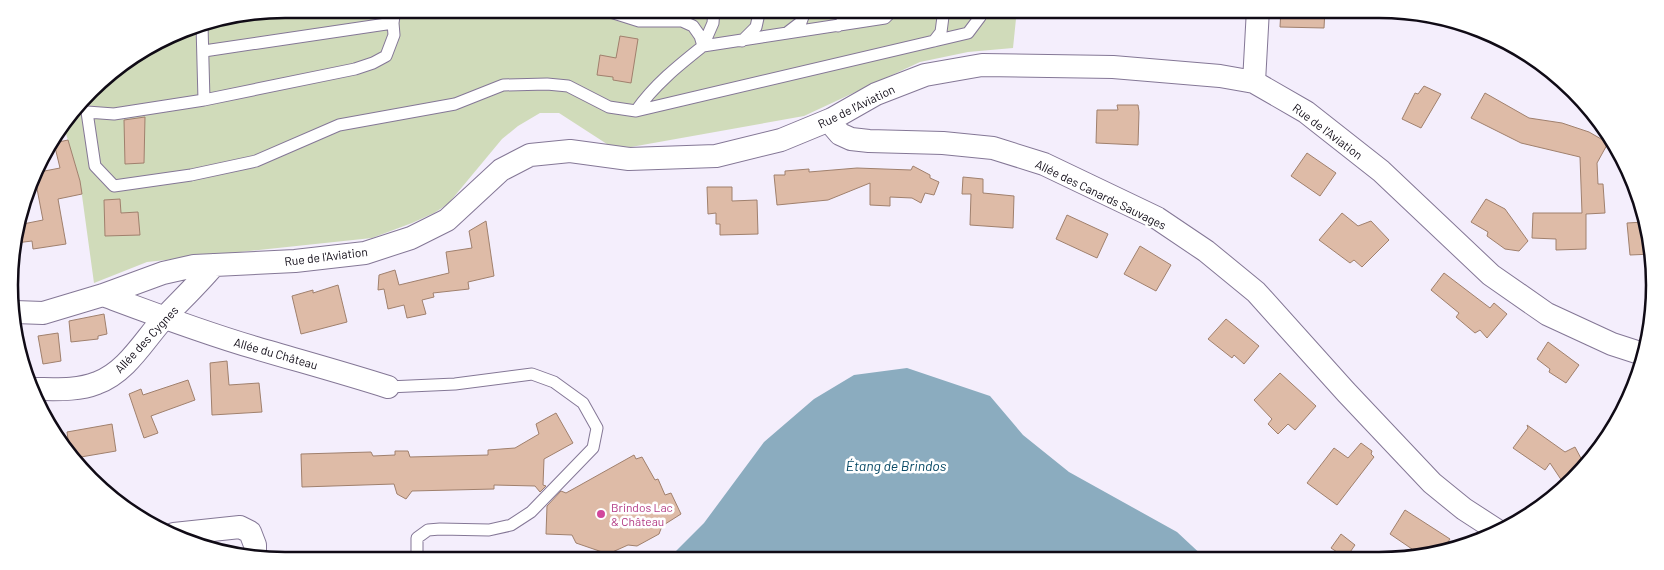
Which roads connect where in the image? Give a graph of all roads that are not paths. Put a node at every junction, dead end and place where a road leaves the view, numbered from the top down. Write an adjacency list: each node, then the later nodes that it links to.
1 (394, 18): 15 (lane)
2 (630, 18): 13 (lane)
3 (636, 18): 13 (lane)
4 (679, 18): 14 (lane)
5 (713, 18): 21 (lane)
6 (758, 18): 19 (lane)
7 (803, 18): 18 (lane)
8 (846, 18): 16 (lane)
9 (885, 18): 16 (lane)
10 (943, 18): 20 (lane)
11 (979, 18): 20 (lane)
12 (1258, 18): 23 (street)
13 (639, 21): 14 (lane)
14 (682, 21): 21 (lane)
15 (393, 23): 22 (lane); 24 (lane)
16 (838, 26): 18 (lane)
17 (202, 31): 22 (lane)
18 (785, 34): 19 (lane)
19 (742, 40): 21 (lane)
20 (934, 40): 26 (lane)
21 (703, 46): 26 (lane)
22 (204, 50): 24 (lane)
23 (1254, 82): 27 (street, Rue de l'Aviation); 32 (street, Rue de l'Aviation)
24 (204, 100): 25 (lane)
25 (84, 108): 26 (lane)
26 (636, 111)
27 (832, 119): 28 (street, Rue de l'Aviation); 35 (street, Allée des Canards Sauvages)
28 (214, 264): 29 (street, Rue de l'Aviation); 31 (street, Allée des Cygnes)
29 (103, 296): 30 (street, Rue de l'Aviation); 31 (street, Allée du Château)
30 (19, 312)
31 (164, 318): 33 (street, Allée du Château); 34 (street, Allée des Cygnes)
32 (1637, 352)
33 (388, 387): 38 (lane)
34 (39, 389)
35 (1493, 527)
36 (185, 533): 37 (street)
37 (255, 551)
38 (417, 552)

